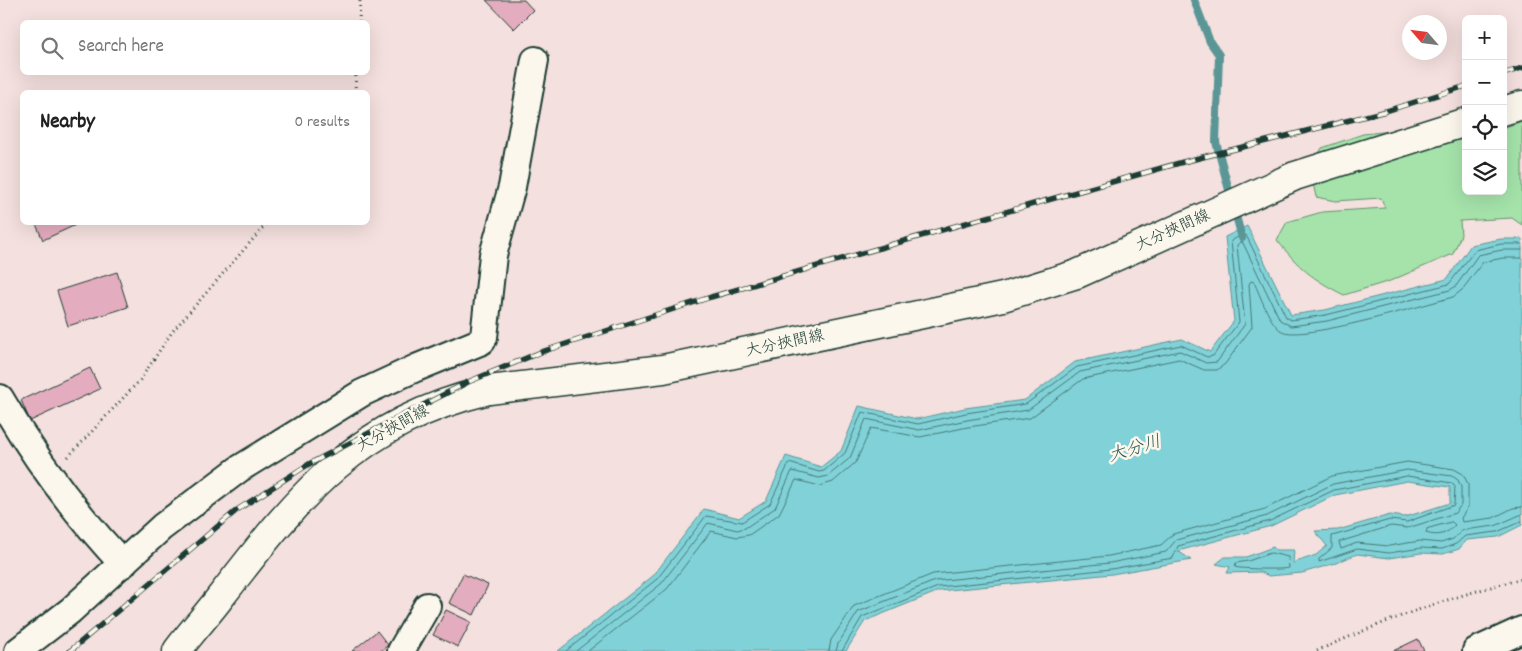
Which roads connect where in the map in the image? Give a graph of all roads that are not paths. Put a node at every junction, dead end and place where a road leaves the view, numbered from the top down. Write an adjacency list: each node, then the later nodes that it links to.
1 (535, 60): 6 (street)
2 (1522, 105): 3 (main road)
3 (1507, 110)
4 (1462, 123): 11 (main road, 大分挾間線)
5 (0, 398): 6 (street)
6 (123, 564): 10 (street)
7 (427, 606): 12 (street)
8 (1522, 630): 9 (street)
9 (1487, 649)
10 (18, 651)
11 (177, 651)
12 (401, 651)

